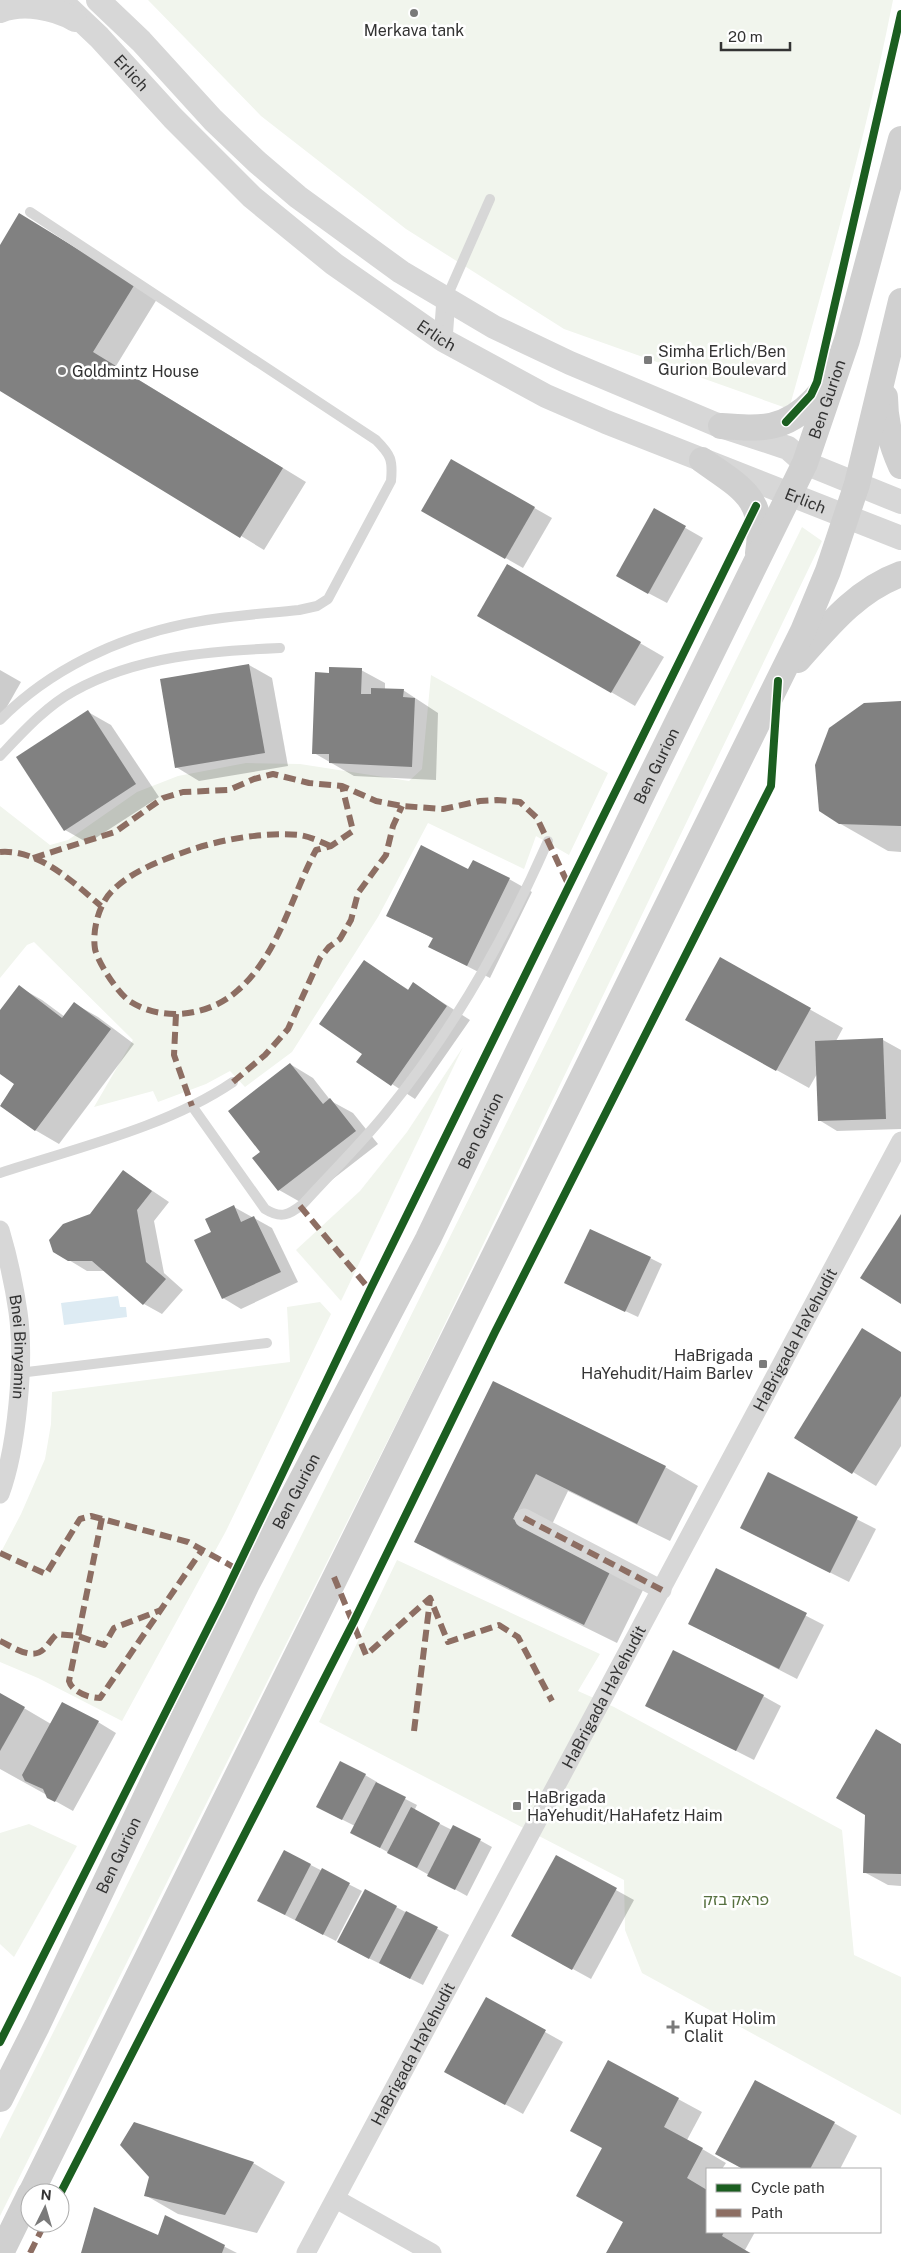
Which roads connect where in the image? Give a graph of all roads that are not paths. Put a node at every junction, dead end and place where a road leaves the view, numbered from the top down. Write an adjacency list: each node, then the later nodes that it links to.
1 (60, 0): 5 (street, Erlich)
2 (98, 0): 3 (street, Erlich)
3 (112, 9): 9 (street, Erlich)
4 (0, 11): 5 (street)
5 (94, 32): 11 (street, Erlich)
6 (901, 139): 12 (main road, Ben Gurion)
7 (490, 198): 9 (lane)
8 (30, 212): 27 (lane)
9 (446, 299): 11 (street); 14 (street, Erlich)
10 (901, 301): 13 (main road)
11 (443, 340): 15 (street, Erlich)
12 (839, 364): 14 (main road); 16 (main road, Ben Gurion)
13 (885, 369): 17 (main road); 18 (main road)
14 (721, 426): 16 (street, Erlich)
15 (702, 460): 19 (street, Erlich); 23 (main road)
16 (805, 463): 18 (street, Erlich); 19 (main road, Ben Gurion)
17 (901, 466)
18 (857, 484): 20 (street, Erlich); 21 (main road)
19 (790, 494): 21 (street, Erlich); 23 (main road, Ben Gurion)
20 (901, 502)
21 (847, 518): 22 (street, Erlich); 26 (main road)
22 (901, 538)
23 (755, 566): 40 (main road, Ben Gurion)
24 (901, 574): 26 (main road)
25 (280, 648): 28 (lane)
26 (778, 681): 41 (main road)
27 (0, 720)
28 (0, 756)
29 (548, 841): 31 (lane)
30 (233, 1082): 31 (lane)
31 (192, 1106): 33 (lane)
32 (901, 1141): 39 (street, HaBrigada HaYehudit)
33 (0, 1173)
34 (0, 1230): 36 (street, Bnei Binyamin)
35 (267, 1343): 36 (lane)
36 (19, 1373): 37 (street, Bnei Binyamin)
37 (0, 1494)
38 (524, 1518): 39 (street)
39 (662, 1590): 42 (street, HaBrigada HaYehudit)
40 (0, 2099)
41 (35, 2183)
42 (336, 2199): 45 (street, HaBrigada HaYehudit); 46 (street)
43 (20, 2214): 44 (main road)
44 (1, 2253)
45 (306, 2253)
46 (432, 2253)

